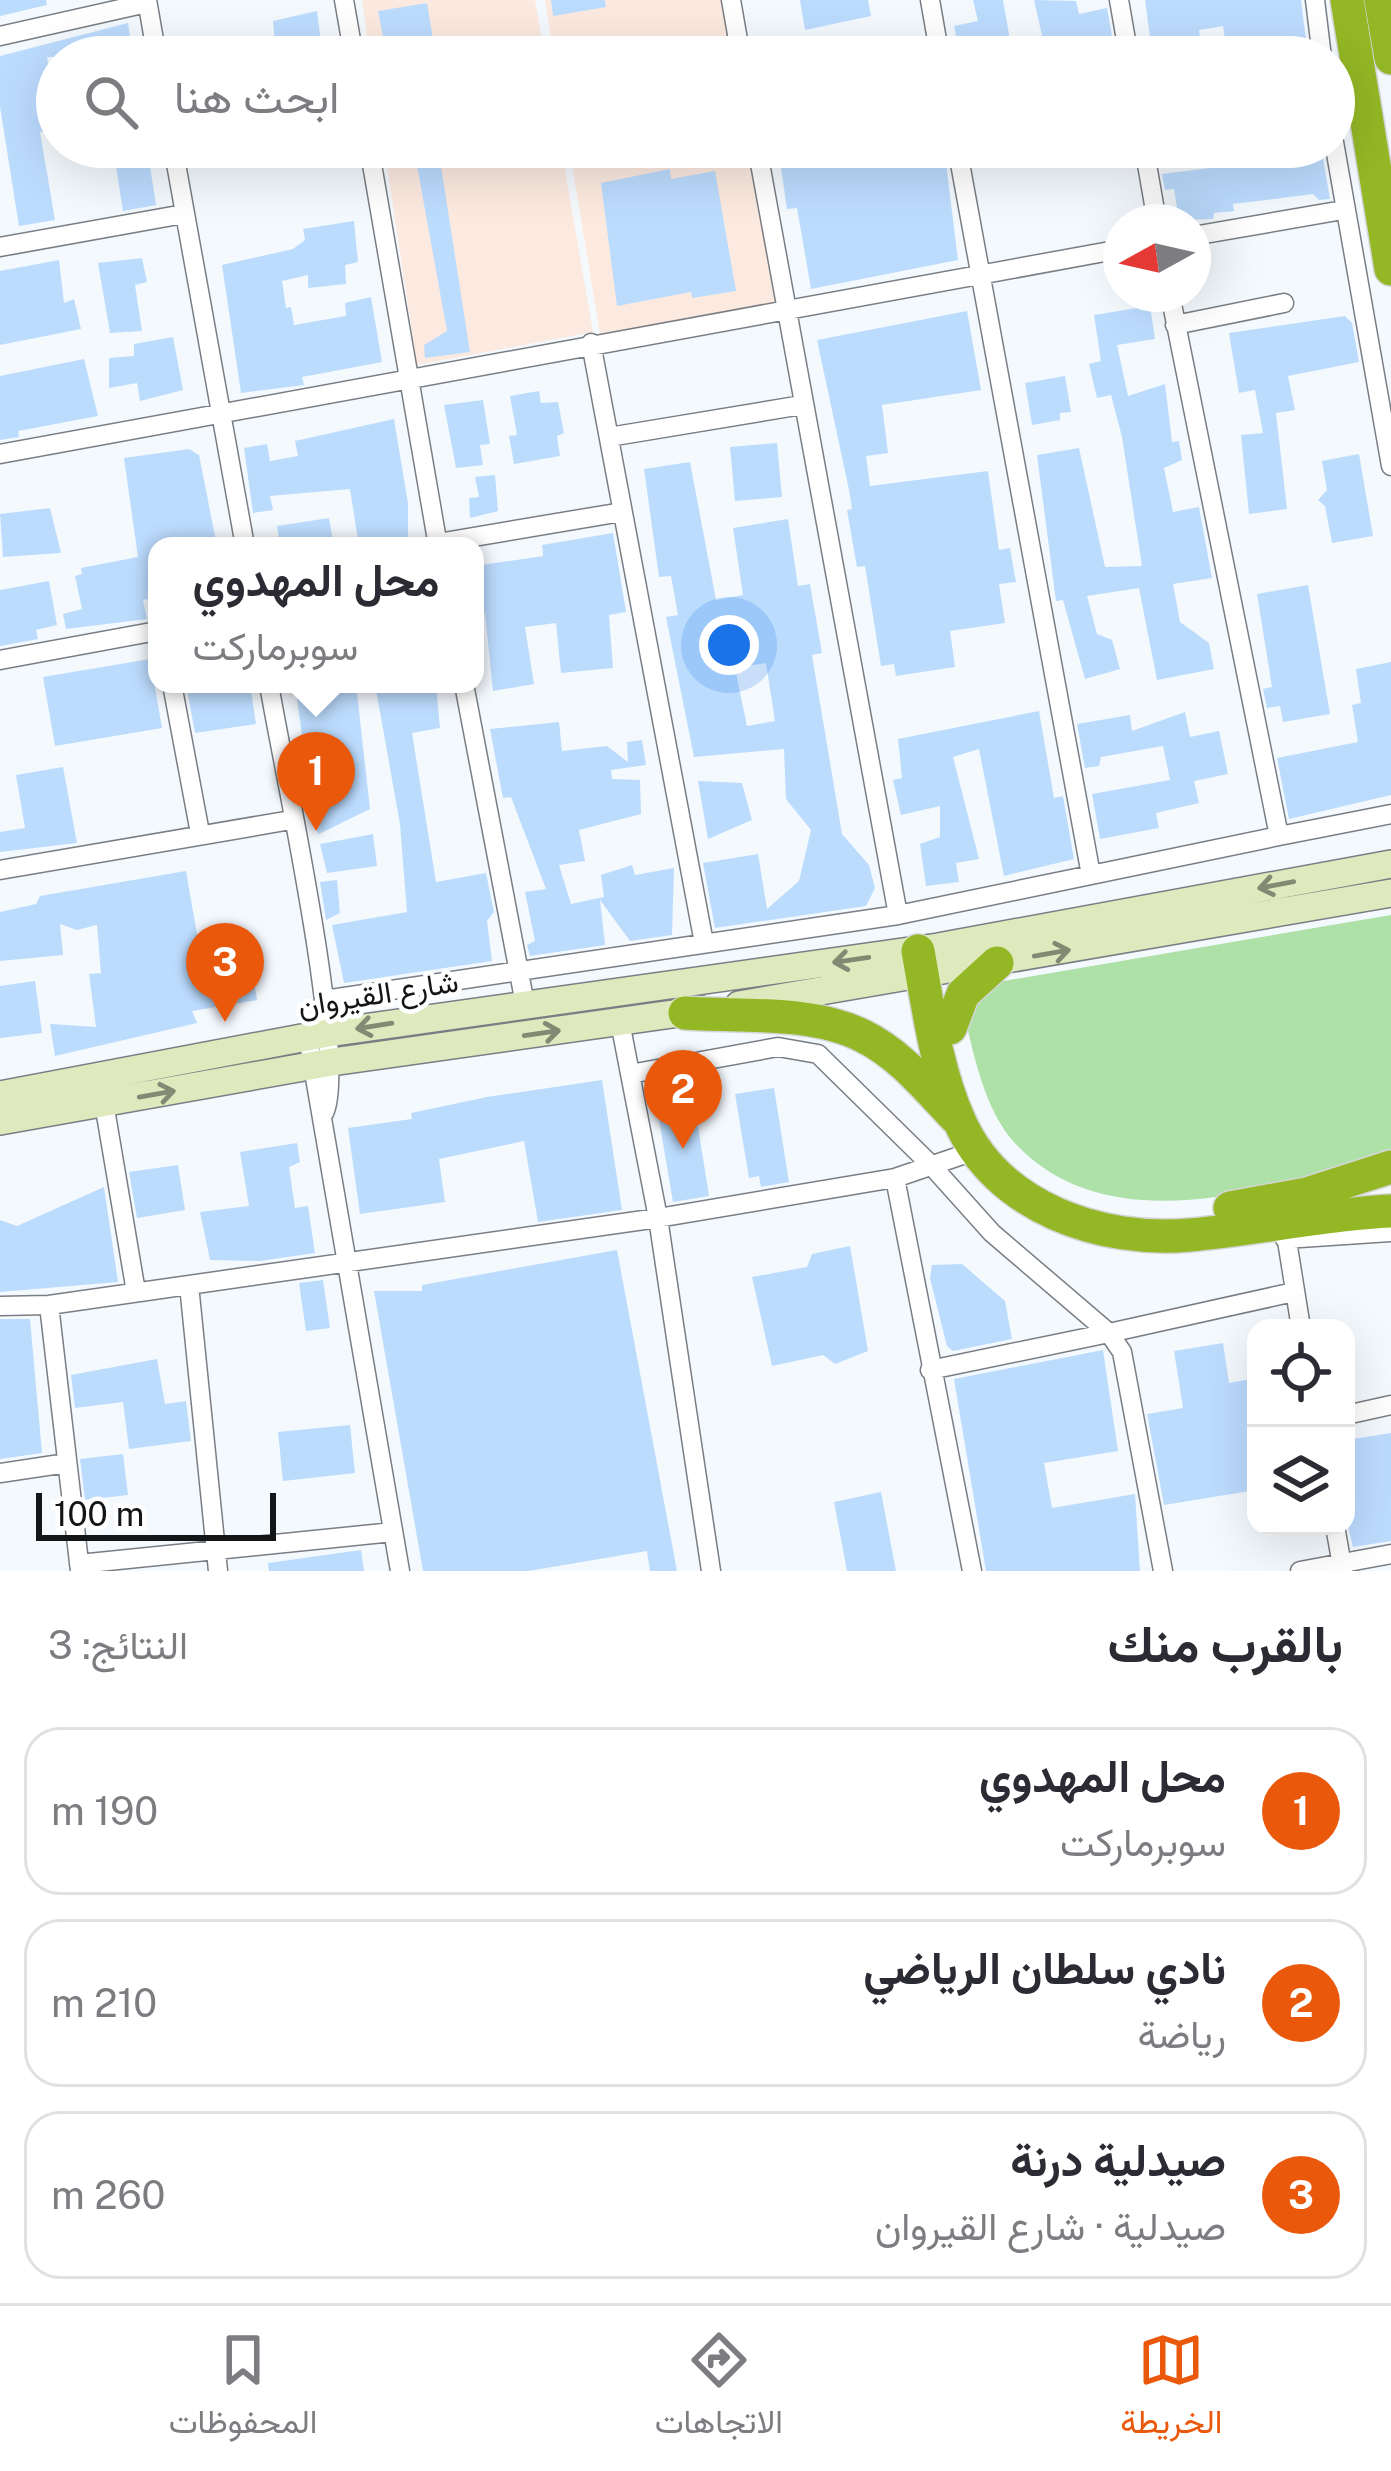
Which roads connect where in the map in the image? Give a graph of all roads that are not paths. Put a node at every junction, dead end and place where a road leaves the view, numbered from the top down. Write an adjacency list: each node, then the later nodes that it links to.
1 (344, 0): 11 (street)
2 (731, 0): 12 (street)
3 (930, 0): 13 (street)
4 (1119, 0): 14 (street)
5 (1315, 0): 15 (street)
6 (1348, 0): 16 (highway)
7 (1382, 0): 18 (highway)
8 (147, 2): 9 (street); 10 (street)
9 (0, 36)
10 (153, 36)
11 (350, 36)
12 (737, 36)
13 (936, 36)
14 (1125, 36)
15 (1319, 36)
16 (1354, 36)
17 (1355, 44): 31 (highway)
18 (1391, 58)
19 (176, 168): 27 (street)
20 (373, 168): 38 (street)
21 (761, 168): 34 (street)
22 (961, 168): 32 (street)
23 (1148, 168): 25 (street)
24 (1337, 168): 26 (street)
25 (1154, 204)
26 (1343, 210): 28 (street); 43 (street)
27 (184, 214): 29 (street); 40 (street)
28 (1211, 233)
29 (1, 240)
30 (1103, 252): 32 (street)
31 (1391, 268)
32 (980, 272): 34 (street); 59 (street)
33 (1284, 303): 36 (street)
34 (785, 309): 37 (street); 39 (street)
35 (1173, 312): 36 (street)
36 (1175, 326): 56 (street)
37 (592, 343): 38 (street); 41 (street)
38 (409, 379): 40 (street); 46 (street)
39 (802, 405): 41 (street); 62 (street)
40 (221, 413): 42 (street); 45 (street)
41 (609, 437): 44 (street)
42 (0, 454)
43 (1391, 466)
44 (622, 512): 47 (street); 64 (street)
45 (243, 537)
46 (437, 537)
47 (478, 537)
48 (148, 633): 49 (street)
49 (0, 660)
50 (174, 693): 55 (street)
51 (270, 693): 54 (street)
52 (466, 693): 67 (street)
53 (1391, 814): 56 (street)
54 (291, 820): 55 (street); 69 (street)
55 (200, 833): 58 (street)
56 (1279, 836): 59 (street)
57 (1391, 864): 63 (main road, one-way to 63)
58 (0, 870)
59 (1091, 875): 60 (street)
60 (1028, 888): 62 (street); 63 (street)
61 (1391, 892): 66 (main road, one-way to 61)
62 (898, 915): 64 (street)
63 (1038, 929): 65 (main road)
64 (704, 943): 67 (street)
65 (930, 962): 66 (main road); 68 (main road); 72 (highway); 78 (highway)
66 (997, 963): 72 (highway)
67 (519, 974): 69 (street); 70 (street)
68 (691, 997): 70 (main road, شارع القيروان); 71 (main road); 78 (highway)
69 (325, 1000): 73 (street)
70 (525, 1004): 73 (main road, شارع القيروان, one-way to 73)
71 (620, 1022): 73 (main road, one-way to 71); 74 (street)
72 (950, 1028): 80 (highway)
73 (320, 1049): 75 (main road, شارع القيروان); 76 (main road, one-way to 73); 86 (street)
74 (630, 1074): 79 (street); 83 (street)
75 (0, 1095)
76 (104, 1103): 77 (main road); 88 (street)
77 (0, 1121)
78 (968, 1135): 79 (street); 84 (highway)
79 (932, 1165): 81 (street); 93 (street)
80 (1391, 1167)
81 (895, 1178): 83 (street); 94 (street)
82 (1391, 1210): 84 (highway)
83 (658, 1217): 86 (street); 107 (street)
84 (1284, 1231): 85 (street); 89 (street)
85 (1391, 1232)
86 (347, 1261): 87 (street); 99 (street)
87 (189, 1285): 88 (street); 101 (street)
88 (136, 1292): 90 (street)
89 (1294, 1292): 92 (street); 93 (street)
90 (49, 1305): 91 (street); 97 (street)
91 (0, 1306)
92 (1299, 1319)
93 (1109, 1333): 94 (street); 109 (street)
94 (931, 1370): 108 (street)
95 (1391, 1405): 96 (street)
96 (1355, 1413)
97 (68, 1463): 98 (street); 104 (street)
98 (0, 1473)
99 (393, 1532): 101 (street); 106 (street)
100 (1338, 1535): 103 (street)
101 (216, 1549): 104 (street); 105 (street)
102 (1391, 1554): 103 (street)
103 (1343, 1567): 110 (street)
104 (80, 1568)
105 (218, 1571)
106 (400, 1571)
107 (711, 1571)
108 (972, 1571)
109 (1162, 1571)
110 (1300, 1571)

